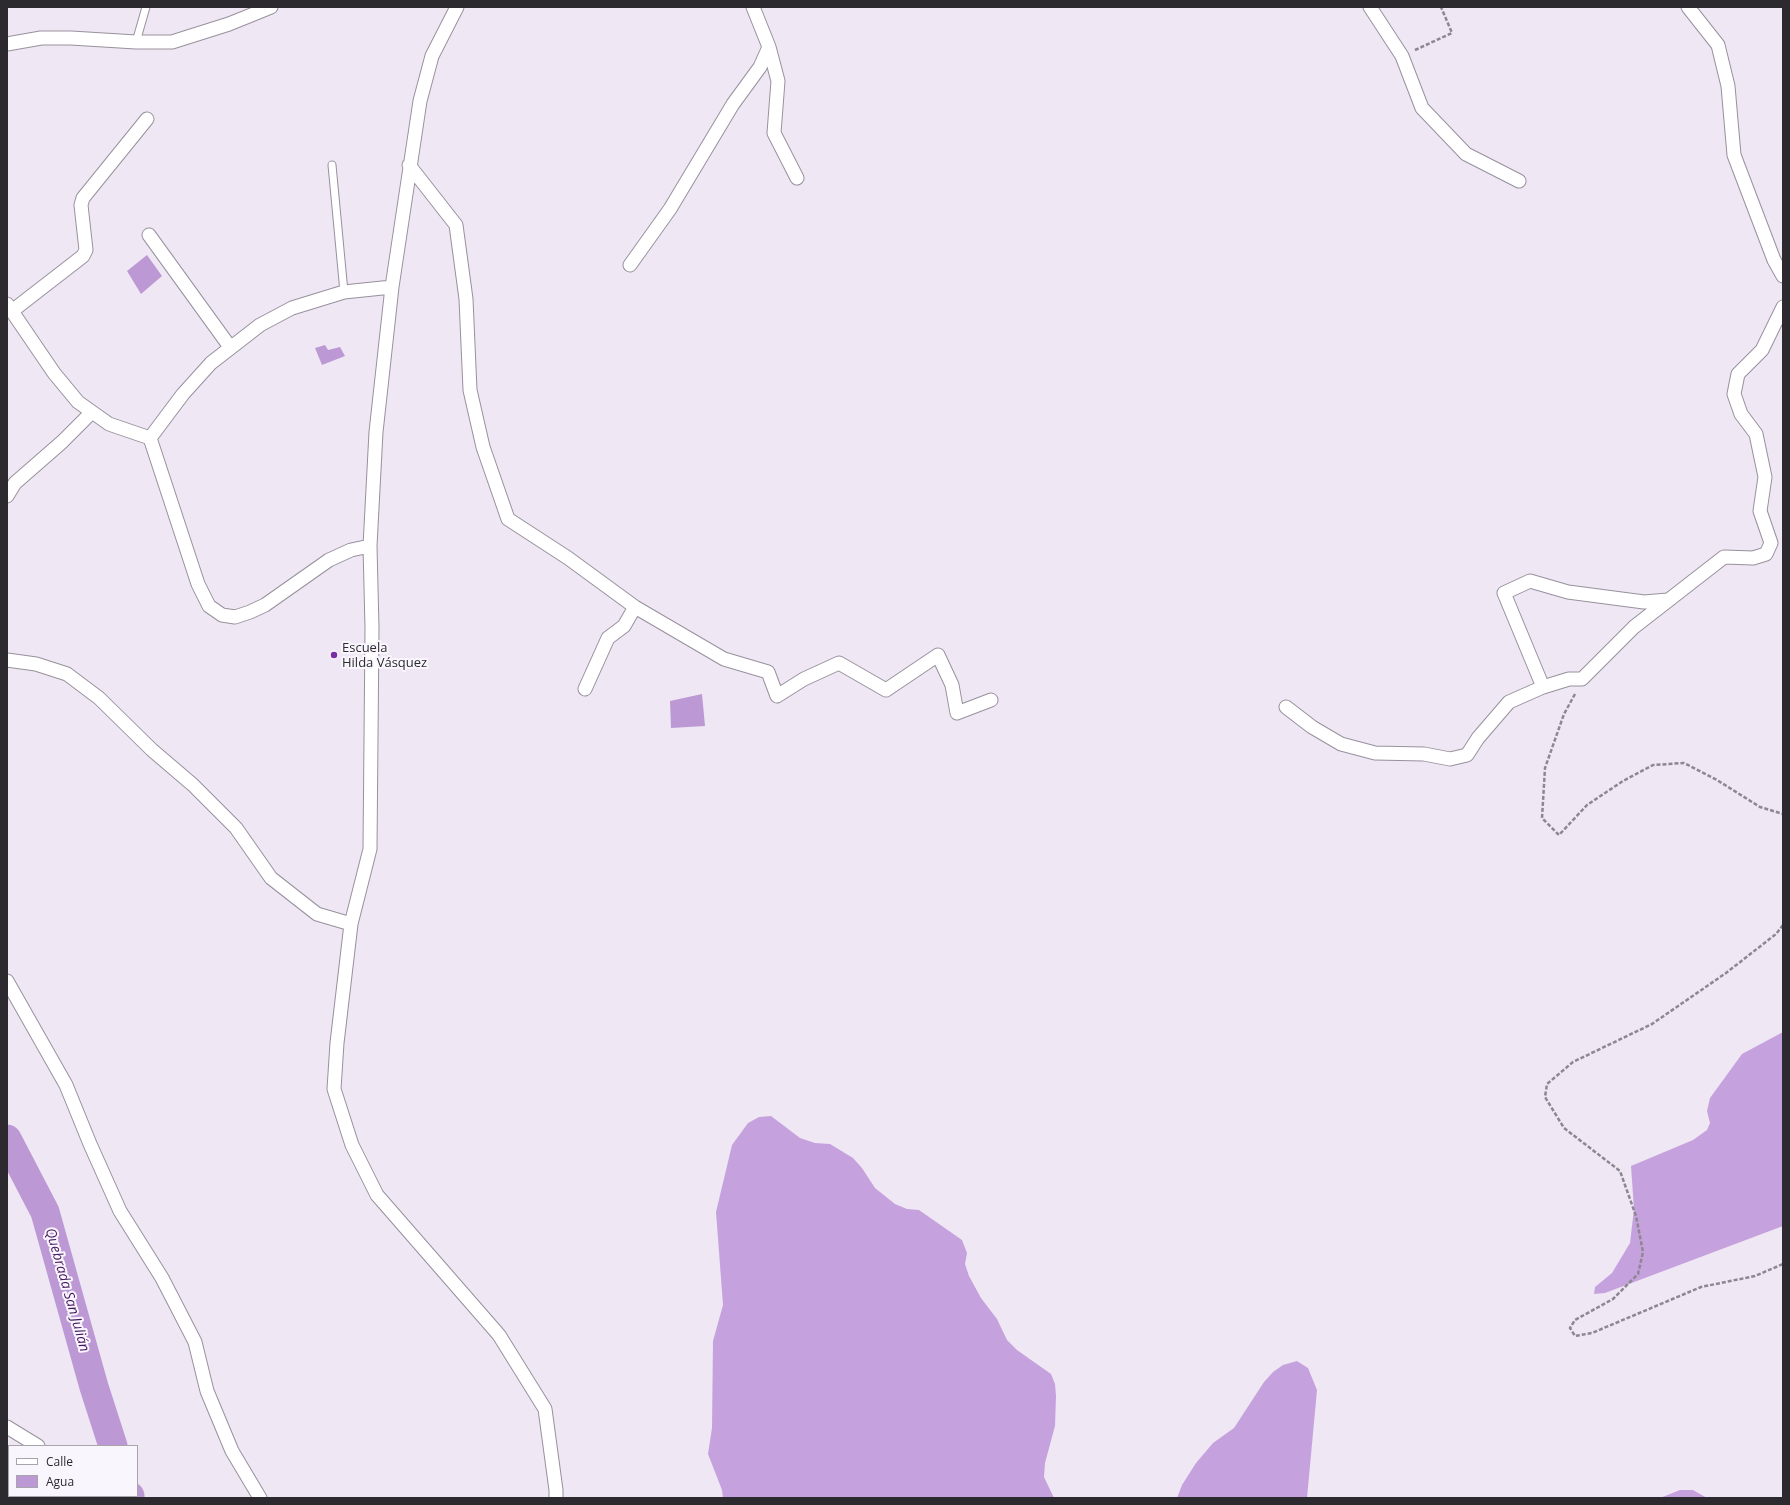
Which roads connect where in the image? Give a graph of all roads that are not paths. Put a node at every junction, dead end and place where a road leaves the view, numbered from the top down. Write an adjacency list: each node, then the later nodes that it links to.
1 (146, 7): 7 (lane)
2 (271, 7): 7 (street)
3 (457, 7): 12 (street)
4 (754, 7): 9 (street)
5 (1370, 7): 14 (street)
6 (1688, 7): 17 (street)
7 (136, 42): 8 (street)
8 (7, 44)
9 (768, 47): 13 (street); 16 (street)
10 (147, 119): 21 (street)
11 (332, 165): 19 (lane)
12 (409, 166): 18 (street); 28 (street)
13 (797, 178)
14 (1519, 181)
15 (149, 236): 22 (street)
16 (630, 265)
17 (1783, 276)
18 (392, 287): 19 (street); 26 (street)
19 (344, 292): 22 (street)
20 (1783, 307): 27 (street)
21 (10, 308): 23 (street)
22 (230, 347): 24 (street)
23 (92, 412): 24 (street); 25 (street)
24 (150, 438): 26 (street)
25 (7, 496)
26 (370, 546): 34 (street)
27 (1668, 600): 30 (street); 30 (street)
28 (635, 607): 31 (street); 32 (street)
29 (7, 660): 34 (street)
30 (1543, 687): 33 (street)
31 (585, 689)
32 (992, 700)
33 (1286, 708)
34 (351, 924): 39 (street)
35 (7, 981): 38 (street)
36 (7, 1427): 37 (street)
37 (36, 1445)
38 (260, 1498)
39 (556, 1498)

